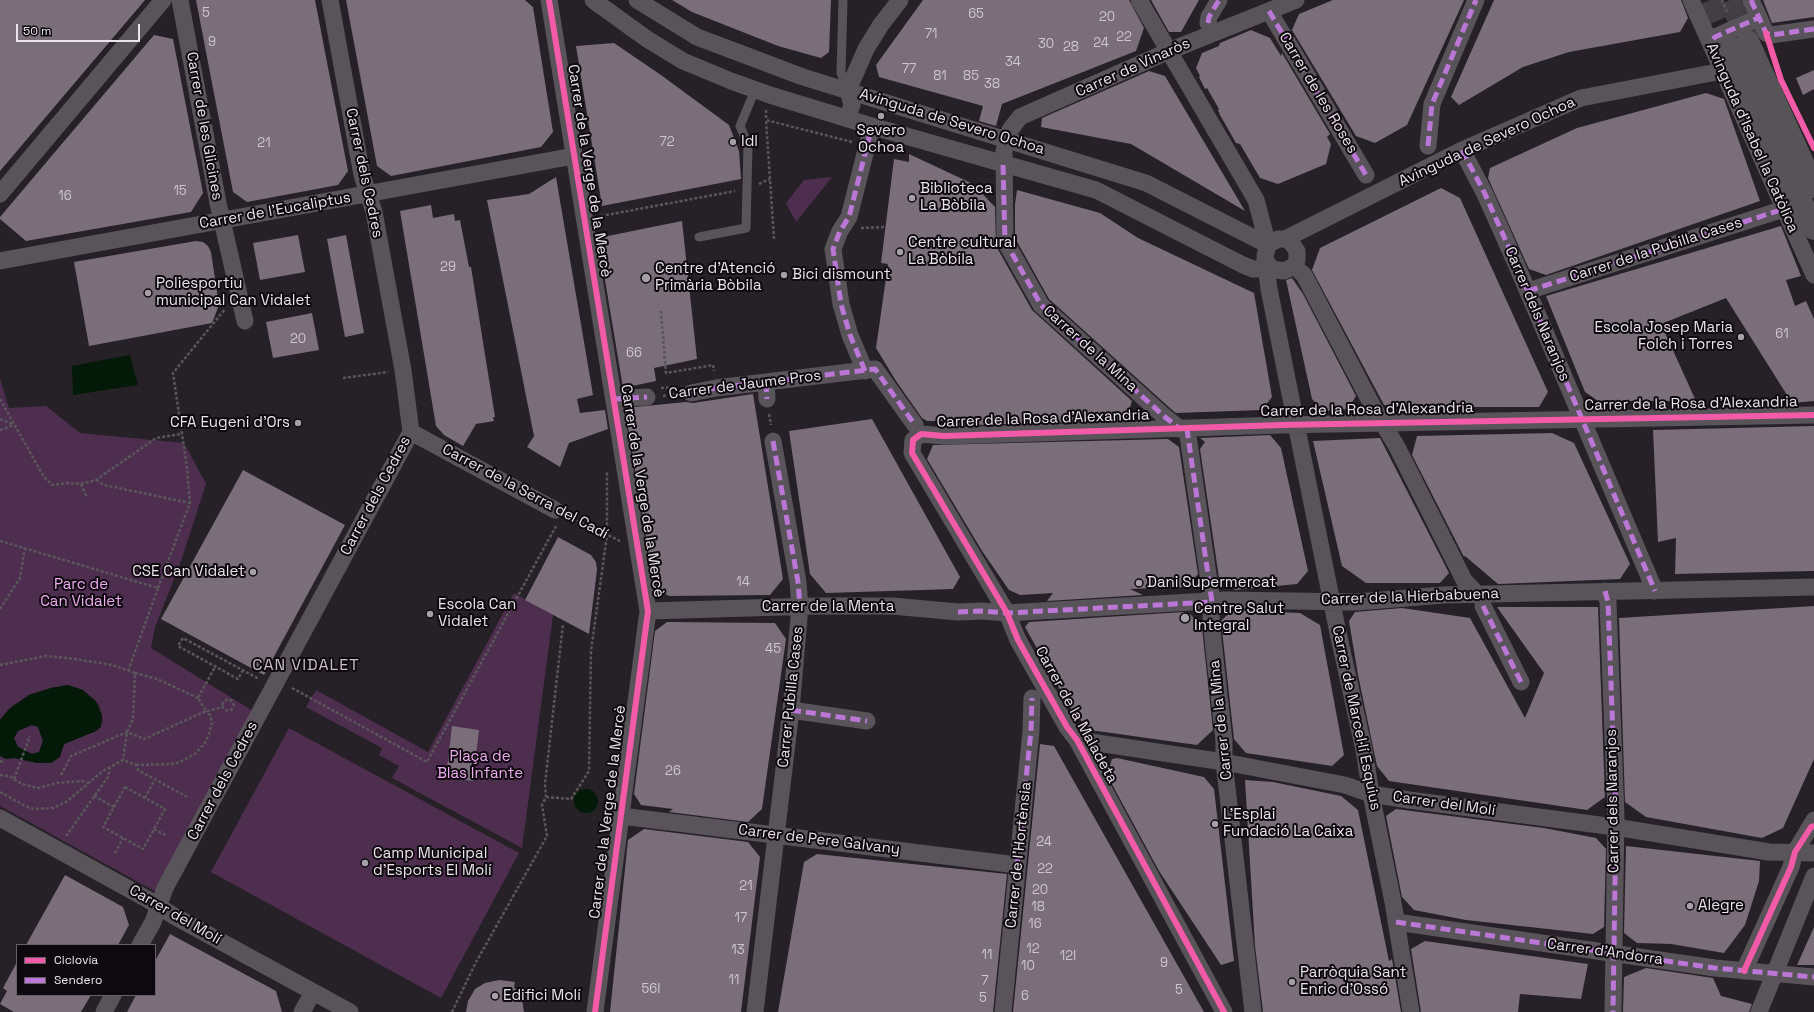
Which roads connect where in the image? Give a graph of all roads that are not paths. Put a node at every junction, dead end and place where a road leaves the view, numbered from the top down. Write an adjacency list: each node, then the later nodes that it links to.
1 (163, 0): 35 (street)
2 (180, 0): 38 (street, Carrer de les Glicines)
3 (330, 0): 36 (street, Carrer dels Cedres)
4 (549, 0): 31 (street, Carrer de la Verge de la Mercè)
5 (593, 0): 23 (street, Avinguda de Severo Ochoa)
6 (637, 0): 22 (street, Avinguda de Severo Ochoa)
7 (843, 0): 24 (lane)
8 (900, 0): 24 (street)
9 (1139, 0): 20 (street, Carrer de Marcel·lí Esquius)
10 (1219, 0): 17 (street)
11 (1296, 0): 15 (street, Carrer de Vinaròs)
12 (1476, 0): 29 (street)
13 (1691, 0): 21 (street, Avinguda d'Isabel la Catòlica)
14 (1751, 0): 16 (street, Avinguda d'Isabel la Catòlica)
15 (1269, 11): 20 (street, Carrer de Vinaròs); 33 (street, Carrer de les Roses)
16 (1758, 18): 19 (street, Avinguda d'Isabel la Catòlica); 19 (street, Avinguda d'Isabel la Catòlica)
17 (1208, 23)
18 (1814, 29): 19 (street)
19 (1740, 40): 34 (street, Avinguda d'Isabel la Catòlica); 39 (street, Avinguda d'Isabel la Catòlica)
20 (1170, 51): 28 (street, Carrer de Vinaròs); 43 (street, Carrer de Marcel·lí Esquius)
21 (1722, 71): 30 (street, Avinguda de Severo Ochoa); 37 (street, Avinguda d'Isabel la Catòlica)
22 (826, 84): 24 (street, Avinguda de Severo Ochoa); 25 (street)
23 (755, 90): 25 (street, Avinguda de Severo Ochoa); 40 (lane)
24 (848, 90): 26 (street); 28 (street, Avinguda de Severo Ochoa)
25 (819, 110): 26 (street, Avinguda de Severo Ochoa)
26 (847, 118): 27 (street, Avinguda de Severo Ochoa)
27 (872, 126): 32 (street, Avinguda de Severo Ochoa); 48 (street)
28 (1007, 139): 32 (street, Carrer de Vinaròs); 43 (street, Avinguda de Severo Ochoa)
29 (1428, 146)
30 (1462, 150): 41 (street, Avinguda de Severo Ochoa); 46 (street, Carrer dels Naranjos)
31 (574, 156): 36 (street, Carrer de l'Eucaliptus); 51 (street, Carrer de la Verge de la Mercè)
32 (1003, 165): 43 (street, Avinguda de Severo Ochoa); 56 (street, Carrer de la Mina)
33 (1366, 175)
34 (1814, 187)
35 (0, 194)
36 (368, 194): 38 (street, Carrer de l'Eucaliptus); 58 (street, Carrer dels Cedres)
37 (1784, 209): 45 (street, Avinguda d'Isabel la Catòlica); 46 (street, Carrer de la Pubilla Cases)
38 (221, 221): 42 (street, Carrer de l'Eucaliptus); 47 (street, Carrer de les Glicines)
39 (1814, 229)
40 (699, 237)
41 (1285, 239): 43 (street); 44 (street)
42 (0, 261)
43 (1268, 261): 44 (street); 55 (street, Carrer de Marcel·lí Esquius)
44 (1294, 266): 54 (street)
45 (1814, 275)
46 (1528, 291): 53 (street, Carrer dels Naranjos)
47 (245, 321)
48 (870, 370): 49 (street, Carrer de Jaume Pros); 57 (street)
49 (685, 390)
50 (652, 393): 51 (street, Carrer de Jaume Pros)
51 (614, 399): 68 (street, Carrer de la Verge de la Mercè)
52 (1814, 416): 53 (street, Carrer de la Rosa d'Alexandria)
53 (1581, 419): 54 (street, Carrer de la Rosa d'Alexandria); 63 (street, Carrer dels Naranjos)
54 (1383, 423): 55 (street, Carrer de la Rosa d'Alexandria); 65 (street)
55 (1297, 424): 56 (street, Carrer de la Rosa d'Alexandria); 64 (street, Carrer de Marcel·lí Esquius)
56 (1183, 429): 57 (street, Carrer de la Rosa d'Alexandria); 66 (street, Carrer de la Mina)
57 (918, 430): 69 (street, Carrer de la Maladeta)
58 (411, 432): 60 (street, Carrer de la Serra del Cadí); 86 (street, Carrer dels Cedres)
59 (773, 441): 67 (street, Carrer Pubilla Cases)
60 (559, 512)
61 (1814, 587): 63 (street, Carrer de la Hierbabuena)
62 (1605, 591): 63 (street, Carrer de la Hierbabuena); 65 (street, Carrer de la Hierbabuena); 80 (street, Carrer dels Naranjos)
63 (1656, 591)
64 (1332, 601): 65 (street, Carrer de la Hierbabuena); 66 (street, Carrer de la Hierbabuena); 76 (street, Carrer de Marcel·lí Esquius)
65 (1481, 601): 70 (street)
66 (1212, 602): 69 (street, Carrer de la Hierbabuena); 75 (street, Carrer de la Mina)
67 (800, 606): 68 (street, Carrer de la Menta); 69 (street, Carrer de la Menta); 72 (street, Carrer Pubilla Cases)
68 (648, 611): 77 (street, Carrer de la Verge de la Mercè)
69 (1007, 613): 74 (street, Carrer de la Maladeta)
70 (1521, 682)
71 (1032, 698): 84 (street, Carrer de l'Hortènsia)
72 (791, 710): 73 (street); 81 (street, Carrer Pubilla Cases)
73 (867, 721)
74 (1077, 740): 75 (street, Carrer del Molí); 101 (street, Carrer de la Maladeta)
75 (1224, 762): 76 (street, Carrer del Molí); 102 (street, Carrer de la Mina)
76 (1371, 794): 80 (street, Carrer del Molí); 87 (street, Carrer de Marcel·lí Esquius)
77 (621, 816): 81 (street, Carrer de Pere Galvany); 98 (street, Carrer de la Verge de la Mercè)
78 (0, 818): 86 (street, Carrer del Molí)
79 (1814, 820): 82 (street)
80 (1615, 827): 82 (street, Carrer del Molí); 89 (street, Carrer dels Naranjos)
81 (775, 835): 84 (street, Carrer de Pere Galvany); 99 (street, Carrer Pubilla Cases)
82 (1795, 852): 83 (street, Carrer del Molí); 90 (street)
83 (1814, 853)
84 (1018, 865): 100 (street, Carrer de l'Hortènsia)
85 (1814, 876): 91 (street)
86 (159, 906): 88 (street, Carrer dels Cedres); 93 (street, Carrer del Molí)
87 (1396, 922): 89 (street, Carrer d'Andorra); 103 (street, Carrer de Marcel·lí Esquius)
88 (141, 944)
89 (1614, 953): 90 (street, Carrer d'Andorra); 104 (street, Carrer dels Naranjos)
90 (1744, 971): 91 (street, Carrer d'Andorra)
91 (1776, 974): 92 (street, Carrer d'Andorra); 105 (street)
92 (1814, 977)
93 (313, 992): 96 (street); 97 (street, Carrer del Molí)
94 (112, 996): 95 (street)
95 (104, 1012)
96 (302, 1012)
97 (350, 1012)
98 (595, 1012)
99 (755, 1012)
100 (1003, 1012)
101 (1224, 1012)
102 (1253, 1012)
103 (1411, 1012)
104 (1613, 1012)
105 (1759, 1012)

